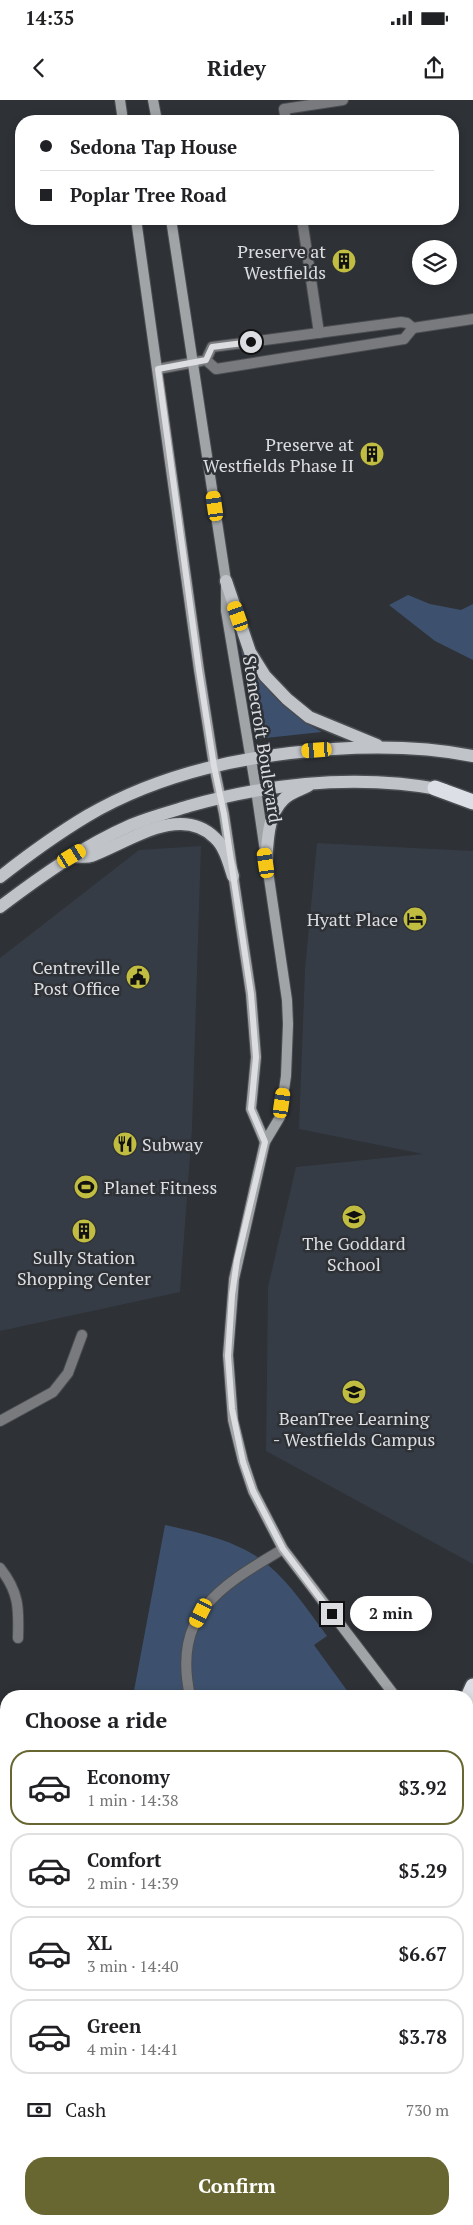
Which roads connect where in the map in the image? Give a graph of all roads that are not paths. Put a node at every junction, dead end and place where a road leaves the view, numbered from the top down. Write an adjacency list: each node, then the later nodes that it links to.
1 (120, 100): 4 (main road)
2 (153, 100): 5 (main road)
3 (343, 100): 6 (street)
4 (122, 115)
5 (156, 115)
6 (285, 115)
7 (137, 225): 15 (main road)
8 (172, 225): 14 (main road, Stonecroft Boulevard)
9 (303, 225): 12 (street)
10 (473, 319): 11 (street)
11 (413, 328): 12 (street); 13 (street)
12 (319, 333): 13 (street)
13 (206, 360): 14 (street)
14 (194, 363): 15 (street); 16 (main road, Stonecroft Boulevard)
15 (158, 369): 20 (main road)
16 (226, 581): 17 (main road); 19 (main road, Stonecroft Boulevard)
17 (384, 748): 18 (main road); 19 (main road)
18 (473, 756)
19 (250, 758): 20 (main road); 23 (main road, Stonecroft Boulevard)
20 (214, 766): 25 (main road); 30 (main road)
21 (316, 783): 22 (main road); 23 (main road); 28 (main road)
22 (435, 788): 24 (main road); 26 (highway)
23 (256, 790): 25 (main road); 28 (main road, Stonecroft Boulevard)
24 (473, 796)
25 (221, 797): 27 (main road); 29 (main road)
26 (473, 802)
27 (72, 856): 29 (main road); 31 (main road)
28 (266, 863): 32 (main road, Stonecroft Boulevard)
29 (233, 876): 32 (main road)
30 (0, 877)
31 (0, 907)
32 (265, 1142): 35 (main road, Stonecroft Boulevard)
33 (82, 1335): 34 (street)
34 (0, 1421)
35 (283, 1549): 38 (street); 39 (main road, Stonecroft Boulevard)
36 (0, 1568): 37 (street)
37 (18, 1638)
38 (189, 1690)
39 (390, 1690)

